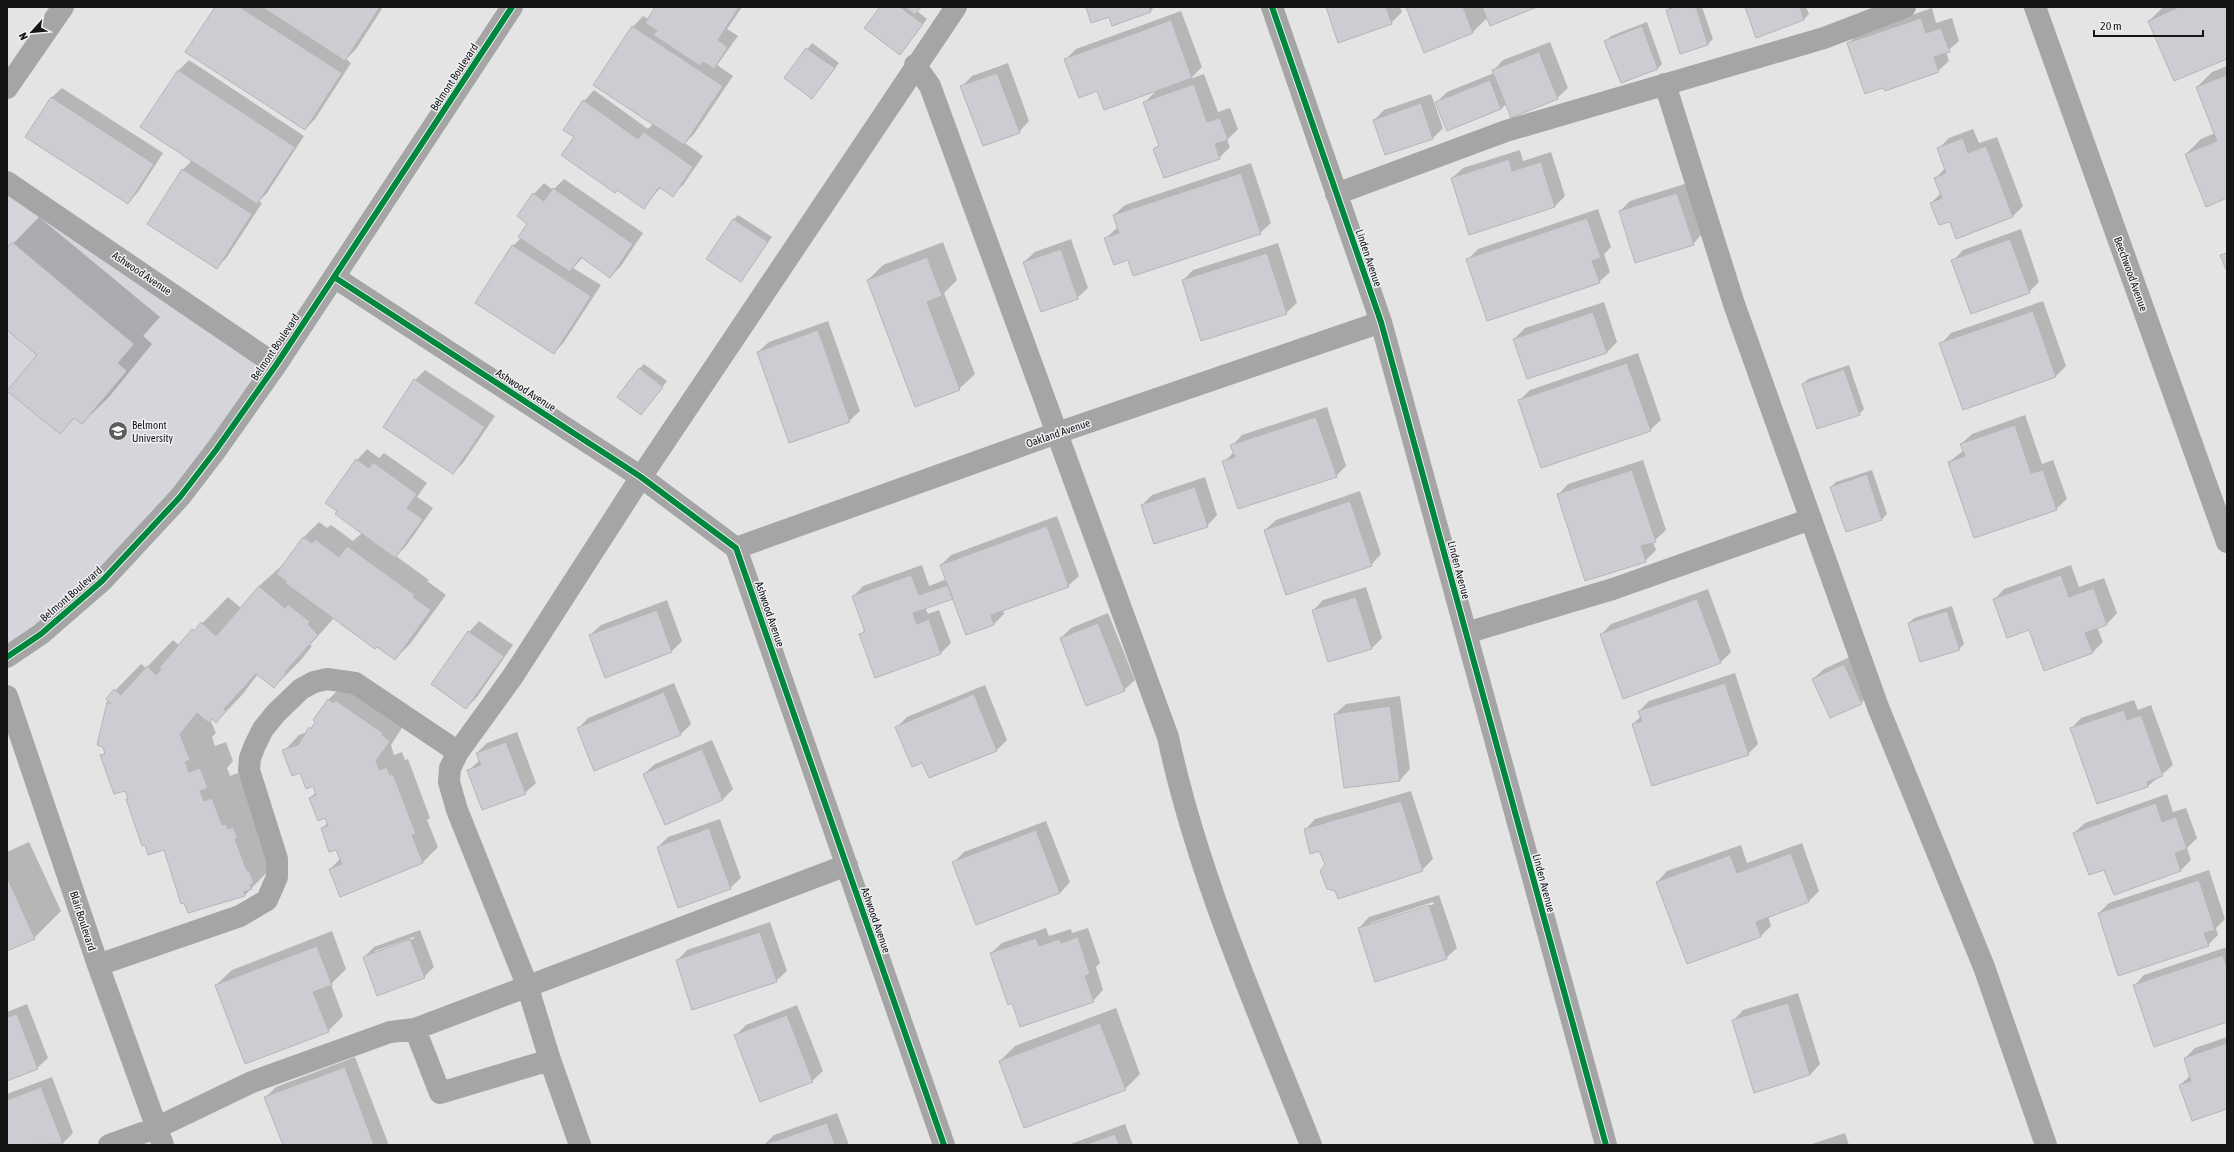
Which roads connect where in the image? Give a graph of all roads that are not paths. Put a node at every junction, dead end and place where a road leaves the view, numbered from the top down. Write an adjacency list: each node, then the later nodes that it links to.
1 (63, 7): 9 (street)
2 (512, 7): 12 (street, Belmont Boulevard)
3 (956, 7): 7 (street)
4 (1272, 7): 11 (street, Linden Avenue)
5 (1905, 7): 8 (street)
6 (2035, 7): 18 (street, Beechwood Avenue)
7 (915, 65): 15 (street); 16 (street)
8 (1665, 84): 11 (street); 17 (street)
9 (7, 88)
10 (7, 182): 14 (street, Ashwood Avenue)
11 (1336, 194): 13 (street, Linden Avenue)
12 (334, 277): 14 (street, Belmont Boulevard); 16 (street, Ashwood Avenue)
13 (1381, 322): 15 (street, Oakland Avenue); 20 (street, Linden Avenue)
14 (276, 365): 21 (street, Belmont Boulevard)
15 (1056, 433): 19 (street, Oakland Avenue); 33 (street)
16 (641, 477): 19 (street, Ashwood Avenue); 23 (street)
17 (1810, 519): 20 (street); 35 (street)
18 (2227, 542)
19 (736, 548): 24 (street, Ashwood Avenue)
20 (1466, 634): 34 (street, Linden Avenue)
21 (7, 658)
22 (7, 696): 25 (street, Blair Boulevard)
23 (458, 752): 25 (street); 26 (street)
24 (847, 865): 26 (street); 32 (street, Ashwood Avenue)
25 (98, 965): 29 (street, Blair Boulevard)
26 (527, 985): 27 (street); 28 (street)
27 (415, 1029): 28 (street); 29 (street)
28 (550, 1060): 31 (street)
29 (160, 1136): 30 (street)
30 (109, 1145)
31 (580, 1145)
32 (944, 1145)
33 (1311, 1145)
34 (1606, 1145)
35 (2046, 1145)

